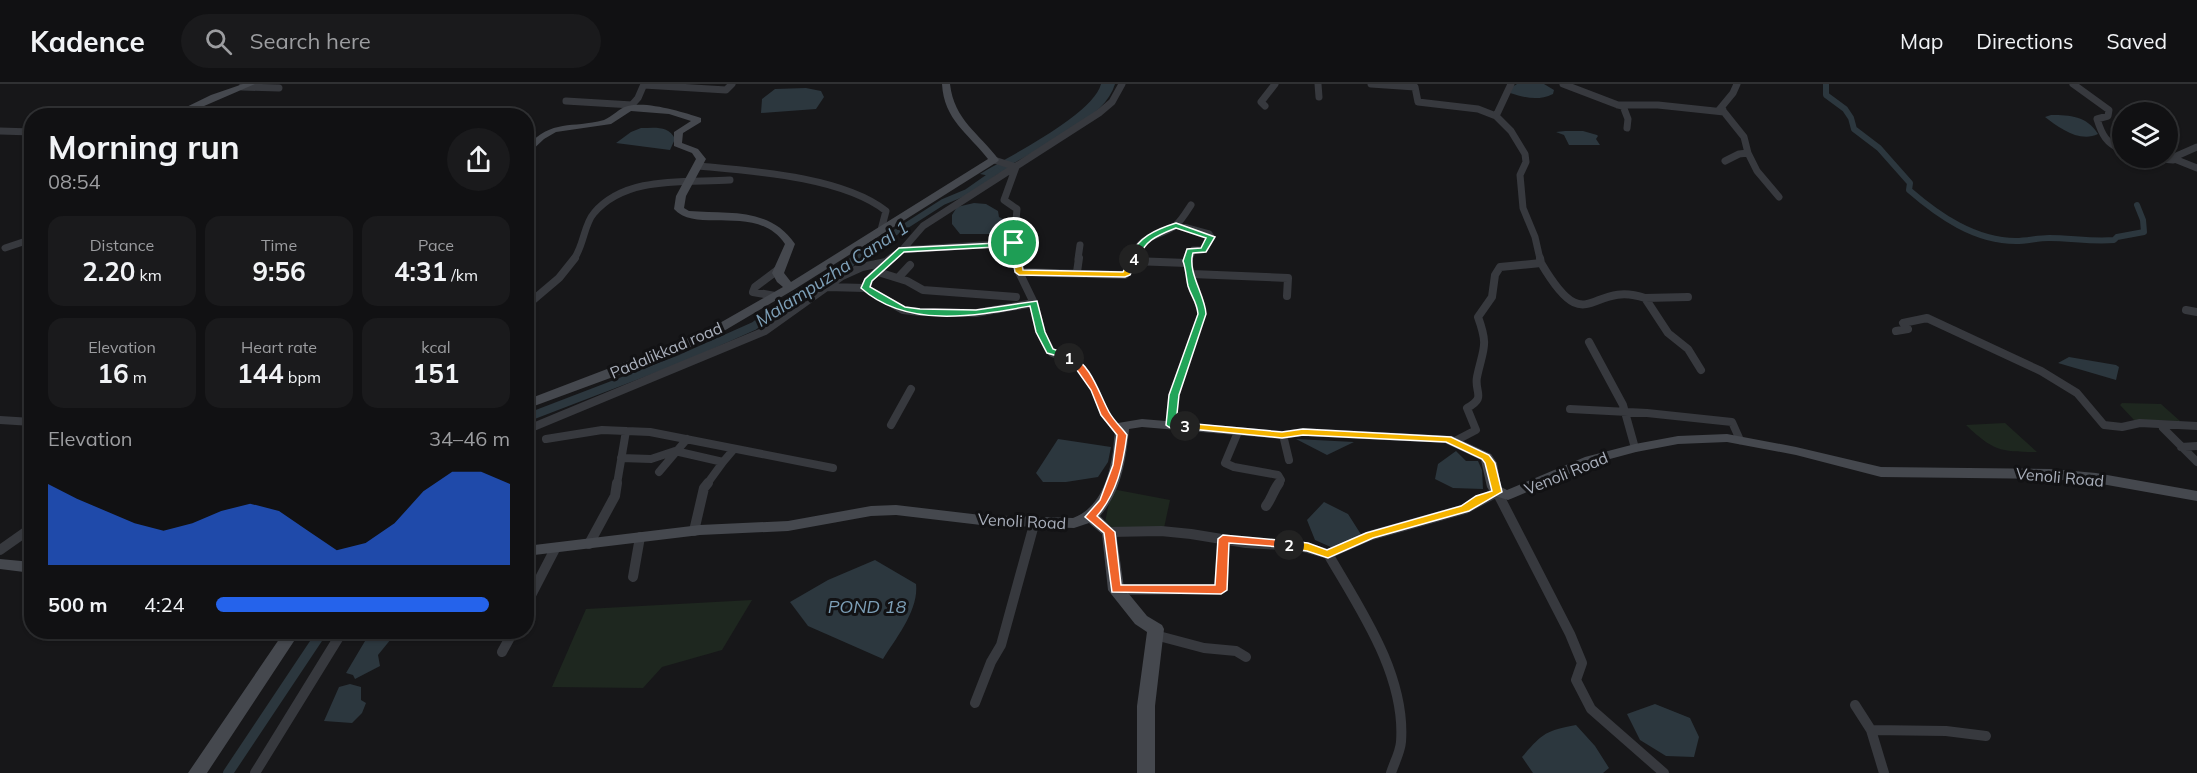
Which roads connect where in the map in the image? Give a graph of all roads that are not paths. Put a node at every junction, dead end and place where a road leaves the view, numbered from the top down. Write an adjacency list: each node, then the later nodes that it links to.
1 (644, 84): 2 (street); 17 (street)
2 (732, 84)
3 (946, 84): 30 (street)
4 (1122, 84): 34 (street)
5 (1275, 84): 18 (street)
6 (1318, 84): 14 (street)
7 (1371, 84): 21 (street)
8 (1511, 84): 21 (street)
9 (1563, 84): 16 (street)
10 (1737, 84): 20 (street)
11 (2073, 84): 26 (street)
12 (246, 86): 13 (street); 19 (street)
13 (279, 88)
14 (1319, 97)
15 (566, 101): 17 (street)
16 (1618, 105): 20 (street); 22 (street)
17 (631, 106): 25 (street); 33 (street)
18 (1265, 106)
19 (192, 108)
20 (1721, 111): 28 (street)
21 (1496, 116): 49 (street)
22 (1627, 128)
23 (0, 131): 24 (street)
24 (24, 132)
25 (534, 144)
26 (2112, 146)
27 (2197, 147): 29 (street)
28 (1748, 153): 31 (street); 38 (street)
29 (2178, 155)
30 (994, 160): 34 (street); 41 (street, Padalikkad road)
31 (1725, 162)
32 (2178, 162): 35 (street)
33 (699, 166): 37 (street); 41 (street)
34 (1016, 167): 43 (street); 46 (street)
35 (2197, 168)
36 (730, 180): 37 (street)
37 (687, 183): 52 (street); 65 (street)
38 (1779, 197)
39 (1191, 205): 40 (street)
40 (1176, 225): 47 (street); 50 (street)
41 (882, 230): 58 (street, Padalikkad road)
42 (24, 242): 45 (street)
43 (1014, 243): 46 (street); 54 (street)
44 (1080, 245): 55 (street)
45 (5, 248)
46 (901, 250): 48 (street)
47 (1133, 261): 50 (street); 55 (street)
48 (886, 262): 53 (street); 59 (street)
49 (1541, 262): 66 (street); 91 (street)
50 (1187, 263): 56 (street)
51 (910, 265): 57 (street)
52 (779, 269): 58 (street); 61 (street)
53 (878, 272): 57 (street); 60 (street)
54 (1019, 272): 55 (street); 67 (street)
55 (1077, 273)
56 (1192, 274): 63 (street); 80 (street)
57 (898, 278): 62 (street)
58 (790, 287): 61 (street, Padalikkad road)
59 (827, 287): 60 (street); 82 (street)
60 (865, 288): 67 (street)
61 (775, 296): 74 (street, Padalikkad road)
62 (1016, 297)
63 (1287, 297)
64 (1688, 297): 66 (street)
65 (534, 298)
66 (1645, 298): 72 (street)
67 (1034, 303): 86 (street)
68 (2186, 310): 69 (street)
69 (2197, 312)
70 (1896, 330): 81 (street)
71 (1589, 342): 76 (street)
72 (1701, 370)
73 (911, 389): 79 (street)
74 (534, 402)
75 (1570, 409): 76 (street)
76 (1625, 412): 90 (street); 94 (street)
77 (0, 420): 78 (street)
78 (24, 422)
79 (891, 425)
80 (1171, 425): 85 (street); 86 (street)
81 (2197, 426)
82 (534, 427)
83 (2163, 428): 93 (street)
84 (626, 431): 88 (street); 89 (street); 97 (street)
85 (1238, 432): 87 (street); 105 (street)
86 (1122, 435): 106 (street, Venoli Road)
87 (1282, 435): 91 (street); 98 (street)
88 (546, 439)
89 (687, 439): 95 (street); 96 (street)
90 (1740, 440): 94 (street, Venoli Road); 104 (street, Venoli Road)
91 (1453, 442): 103 (street)
92 (2197, 446): 93 (street)
93 (2181, 447): 100 (street)
94 (1635, 448): 103 (street, Venoli Road)
95 (734, 449): 99 (street); 101 (street)
96 (675, 451): 97 (street); 99 (street); 102 (street)
97 (621, 459): 113 (street)
98 (1288, 460)
99 (723, 462): 108 (street)
100 (2197, 462)
101 (833, 468)
102 (659, 472)
103 (1497, 492): 117 (street); 137 (street)
104 (2197, 496)
105 (1266, 506)
106 (1091, 517): 107 (street, Venoli Road); 109 (street)
107 (1035, 521): 108 (street, Venoli Road); 129 (street)
108 (694, 531): 111 (street, Venoli Road)
109 (1110, 532): 112 (street); 122 (street)
110 (24, 533): 115 (street)
111 (640, 537): 113 (street, Venoli Road); 120 (street)
112 (1223, 539): 117 (street); 122 (street)
113 (589, 544): 114 (street, Venoli Road)
114 (555, 549): 116 (street, Venoli Road); 121 (street)
115 (0, 550)
116 (534, 550)
117 (1328, 554): 136 (street)
118 (0, 564): 119 (street)
119 (24, 566)
120 (633, 578)
121 (534, 590)
122 (1116, 590): 123 (street)
123 (1155, 635): 128 (street); 135 (street)
124 (287, 639): 133 (street)
125 (338, 639): 134 (street)
126 (509, 639): 127 (street)
127 (502, 652)
128 (1246, 657)
129 (975, 703)
130 (1855, 705): 131 (street)
131 (1871, 730): 132 (street); 138 (street)
132 (1986, 736)
133 (196, 773)
134 (255, 773)
135 (1146, 773)
136 (1391, 773)
137 (1664, 773)
138 (1884, 773)

